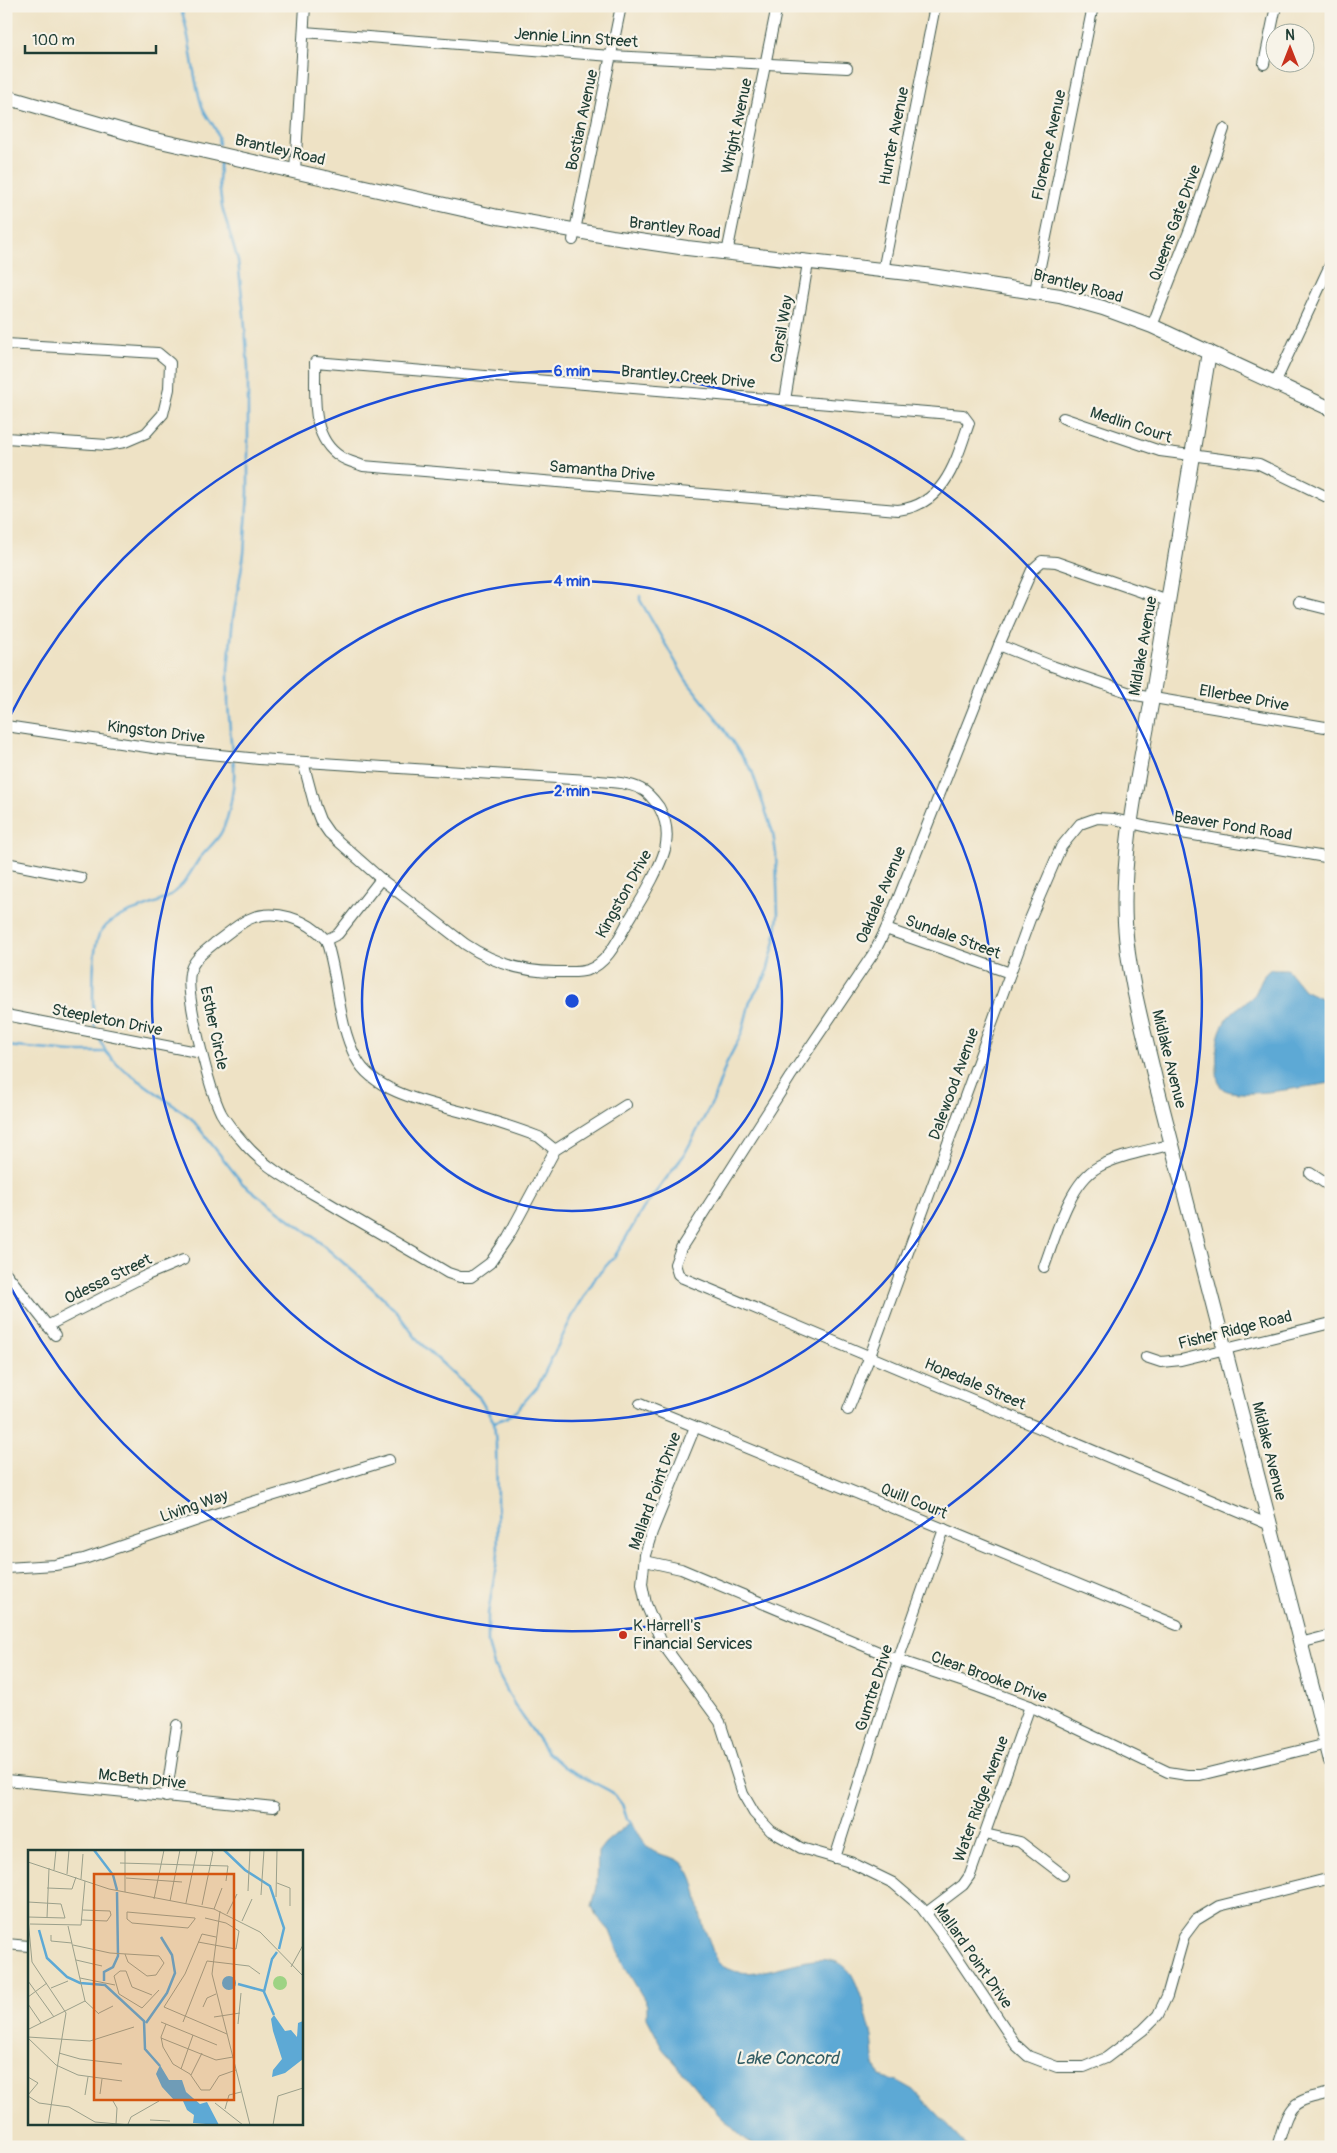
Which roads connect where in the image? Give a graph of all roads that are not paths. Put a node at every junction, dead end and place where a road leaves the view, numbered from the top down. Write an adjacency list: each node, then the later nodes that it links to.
1 (305, 6): 8 (street)
2 (621, 6): 9 (street, Bostian Avenue)
3 (777, 6): 10 (street, Wright Avenue)
4 (935, 6): 19 (street, Hunter Avenue)
5 (1093, 6): 20 (street, Florence Avenue)
6 (1276, 6): 7 (street)
7 (1273, 22)
8 (304, 32): 9 (street, Jennie Linn Street); 14 (street)
9 (611, 56): 10 (street, Jennie Linn Street); 15 (street, Bostian Avenue)
10 (765, 65): 11 (street, Jennie Linn Street); 16 (street, Wright Avenue)
11 (846, 68)
12 (6, 96): 14 (street, Brantley Road)
13 (1224, 129): 21 (street, Queens Gate Drive)
14 (295, 171): 15 (street, Brantley Road)
15 (574, 235): 16 (street, Brantley Road)
16 (727, 253): 17 (street, Brantley Road)
17 (808, 262): 19 (street, Brantley Road); 26 (street, Carsil Way)
18 (1331, 263): 25 (street)
19 (883, 271): 20 (street, Brantley Road)
20 (1035, 291): 21 (street, Brantley Road)
21 (1152, 326): 23 (street, Brantley Road)
22 (6, 344): 29 (street)
23 (1209, 352): 25 (street, Brantley Road); 30 (street, Midlake Avenue)
24 (315, 362): 26 (street, Brantley Creek Drive); 31 (street, Samantha Drive)
25 (1275, 383): 27 (street, Brantley Road)
26 (784, 400): 31 (street, Brantley Creek Drive)
27 (1331, 409)
28 (1063, 418): 30 (street, Medlin Court)
29 (6, 438)
30 (1192, 456): 32 (street); 33 (street, Midlake Avenue)
31 (949, 473)
32 (1331, 499)
33 (1168, 601): 36 (street, Oakdale Avenue); 37 (street, Midlake Avenue)
34 (1298, 602): 35 (street)
35 (1331, 610)
36 (999, 645): 37 (street, Ellerbee Drive); 46 (street, Oakdale Avenue)
37 (1152, 698): 39 (street, Ellerbee Drive); 41 (street, Midlake Avenue)
38 (6, 726): 40 (street, Kingston Drive)
39 (1331, 728)
40 (303, 762): 45 (street, Kingston Drive); 45 (street, Kingston Drive)
41 (1130, 823): 42 (street, Beaver Pond Road); 48 (street, Dalewood Avenue); 52 (street, Midlake Avenue)
42 (1331, 858)
43 (6, 863): 44 (street)
44 (81, 878)
45 (381, 879): 47 (street)
46 (886, 929): 48 (street, Sundale Street); 57 (street, Oakdale Avenue)
47 (326, 940): 50 (street, Esther Circle); 53 (street)
48 (1010, 973): 64 (street, Dalewood Avenue)
49 (6, 1015): 50 (street, Steepleton Drive)
50 (202, 1053): 53 (street, Esther Circle)
51 (626, 1105): 53 (street, Esther Circle)
52 (1172, 1144): 58 (street); 63 (street, Midlake Avenue)
53 (555, 1150)
54 (1310, 1173): 55 (street)
55 (1331, 1188)
56 (183, 1260): 61 (street, Odessa Street)
57 (675, 1264): 64 (street, Hopedale Street)
58 (1044, 1267)
59 (6, 1273): 61 (street)
60 (1331, 1323): 63 (street, Fisher Ridge Road)
61 (48, 1326): 62 (street)
62 (55, 1335)
63 (1225, 1348): 65 (street, Fisher Ridge Road); 70 (street, Midlake Avenue)
64 (870, 1356): 67 (street, Dalewood Avenue); 70 (street, Hopedale Street)
65 (1146, 1357)
66 (640, 1404): 68 (street, Quill Court)
67 (848, 1410)
68 (695, 1427): 71 (street, Quill Court); 72 (street, Mallard Point Drive)
69 (389, 1460): 73 (street, Living Way)
70 (1270, 1525): 76 (street, Midlake Avenue)
71 (944, 1529): 74 (street, Quill Court); 77 (street, Gumtre Drive)
72 (645, 1561): 77 (street, Clear Brooke Drive); 86 (street, Mallard Point Drive)
73 (6, 1568)
74 (1177, 1625)
75 (1331, 1635): 76 (street)
76 (1300, 1643): 80 (street, Midlake Avenue)
77 (898, 1660): 78 (street, Clear Brooke Drive); 86 (street, Gumtre Drive)
78 (1030, 1706): 80 (street, Clear Brooke Drive); 85 (street, Water Ridge Avenue)
79 (177, 1725): 83 (street)
80 (1326, 1744): 81 (street, Midlake Avenue)
81 (1331, 1761)
82 (6, 1780): 83 (street, McBeth Drive)
83 (166, 1797): 84 (street, McBeth Drive)
84 (274, 1807)
85 (985, 1834): 87 (street); 89 (street, Water Ridge Avenue)
86 (835, 1858): 89 (street, Mallard Point Drive)
87 (1063, 1875)
88 (1331, 1878): 89 (street, Mallard Point Drive)
89 (926, 1913)
90 (6, 1944): 91 (street)
91 (28, 1946)
92 (1331, 2093): 93 (street)
93 (1278, 2147)

